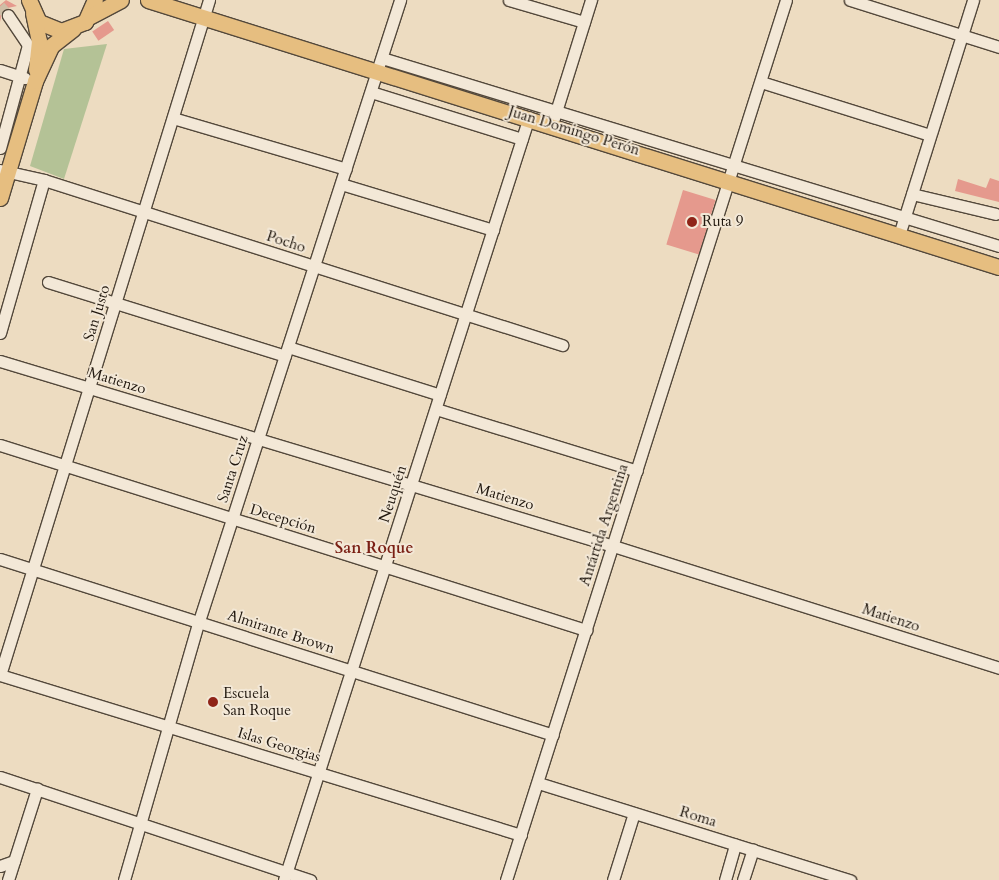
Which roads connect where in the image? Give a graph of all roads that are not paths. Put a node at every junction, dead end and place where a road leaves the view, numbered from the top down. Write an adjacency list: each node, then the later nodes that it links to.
1 (96, 0): 14 (main road)
2 (120, 0): 14 (main road)
3 (148, 0): 13 (main road, Juan Domingo Perón)
4 (209, 0): 13 (street, San Justo)
5 (400, 0): 19 (street, Santa Cruz)
6 (510, 0): 15 (street)
7 (591, 0): 15 (street)
8 (786, 0): 23 (street, Antártida Argentina)
9 (850, 0): 17 (street)
10 (973, 0): 17 (street)
11 (31, 6): 16 (main road); 22 (main road)
12 (8, 15): 21 (street)
13 (204, 16): 19 (main road, Juan Domingo Perón); 26 (street, San Justo)
14 (89, 17): 16 (main road)
15 (584, 22): 27 (street)
16 (73, 29): 22 (main road)
17 (962, 35): 18 (street); 28 (street)
18 (999, 46)
19 (380, 64): 24 (street, Santa Cruz); 25 (main road, Juan Domingo Perón); 27 (street, Juan Domingo Perón)
20 (0, 70): 21 (street)
21 (19, 76): 22 (street); 30 (street)
22 (36, 81): 32 (main road)
23 (761, 82): 28 (street); 31 (street, Antártida Argentina)
24 (371, 92): 29 (street); 33 (street, Santa Cruz)
25 (529, 117): 27 (main road, Juan Domingo Perón); 29 (street, Neuquén)
26 (173, 118): 33 (street); 39 (street, San Justo)
27 (554, 118): 31 (street, Juan Domingo Perón); 35 (main road, Juan Domingo Perón)
28 (930, 135): 37 (street)
29 (522, 139): 42 (street, Neuquén)
30 (0, 148)
31 (736, 164): 35 (street, Antártida Argentina); 41 (street, Juan Domingo Perón)
32 (4, 169): 34 (street, Pocho); 38 (main road)
33 (346, 169): 36 (street, Santa Cruz)
34 (44, 180): 39 (street, Pocho); 50 (street)
35 (730, 180): 43 (main road, Juan Domingo Perón); 60 (street, Antártida Argentina)
36 (341, 184): 42 (street); 45 (street, Santa Cruz)
37 (912, 194): 40 (street); 41 (street)
38 (0, 198)
39 (144, 212): 45 (street, Pocho); 48 (street, San Justo)
40 (996, 214)
41 (905, 216): 43 (street); 44 (street, Juan Domingo Perón)
42 (493, 230): 49 (street, Neuquén)
43 (899, 235): 46 (main road, Juan Domingo Perón)
44 (999, 246)
45 (314, 267): 49 (street, Pocho); 52 (street, Santa Cruz)
46 (999, 267)
47 (48, 282): 48 (street)
48 (116, 303): 52 (street); 54 (street, San Justo)
49 (466, 316): 51 (street, Pocho); 55 (street, Neuquén)
50 (0, 333)
51 (562, 345)
52 (287, 352): 55 (street); 57 (street, Santa Cruz)
53 (0, 361): 54 (street, Matienzo)
54 (89, 388): 57 (street, Matienzo); 59 (street, San Justo)
55 (440, 395): 56 (street, Neuquén)
56 (436, 410): 60 (street); 61 (street, Neuquén)
57 (258, 439): 61 (street, Matienzo); 62 (street, Santa Cruz)
58 (0, 445): 59 (street, Decepción)
59 (63, 467): 62 (street, Decepción); 66 (street, San Justo)
60 (637, 471): 63 (street, Antártida Argentina)
61 (411, 485): 63 (street, Matienzo); 65 (street, Neuquén)
62 (232, 519): 65 (street, Decepción); 67 (street, Santa Cruz)
63 (613, 546): 68 (street, Antártida Argentina); 69 (street, Matienzo)
64 (0, 559): 66 (street, Almirante Brown)
65 (385, 566): 68 (street, Decepción); 70 (street, Neuquén)
66 (33, 569): 67 (street, Almirante Brown); 71 (street, San Justo)
67 (199, 621): 70 (street, Almirante Brown); 72 (street, Santa Cruz)
68 (586, 630): 73 (street, Antártida Argentina)
69 (999, 668)
70 (352, 670): 73 (street, Almirante Brown); 74 (street, Neuquén)
71 (0, 675): 72 (street, Islas Georgias)
72 (169, 726): 74 (street, Islas Georgias); 79 (street, Santa Cruz)
73 (553, 735): 76 (street, Antártida Argentina)
74 (319, 773): 80 (street, Islas Georgias); 85 (street, Neuquén)
75 (0, 777): 77 (street)
76 (538, 783): 78 (street, Roma); 80 (street, Antártida Argentina)
77 (38, 789): 79 (street); 83 (street)
78 (634, 813): 81 (street, Roma); 90 (street)
79 (141, 822): 85 (street); 87 (street, Santa Cruz)
80 (521, 835): 89 (street, Antártida Argentina)
81 (735, 844): 82 (street, Roma); 91 (street)
82 (753, 850): 92 (street); 93 (street, Roma)
83 (14, 861): 84 (street); 86 (street)
84 (0, 866)
85 (285, 876): 88 (street)
86 (8, 880)
87 (124, 880)
88 (310, 880)
89 (506, 880)
90 (613, 880)
91 (725, 880)
92 (743, 880)
93 (850, 880)

